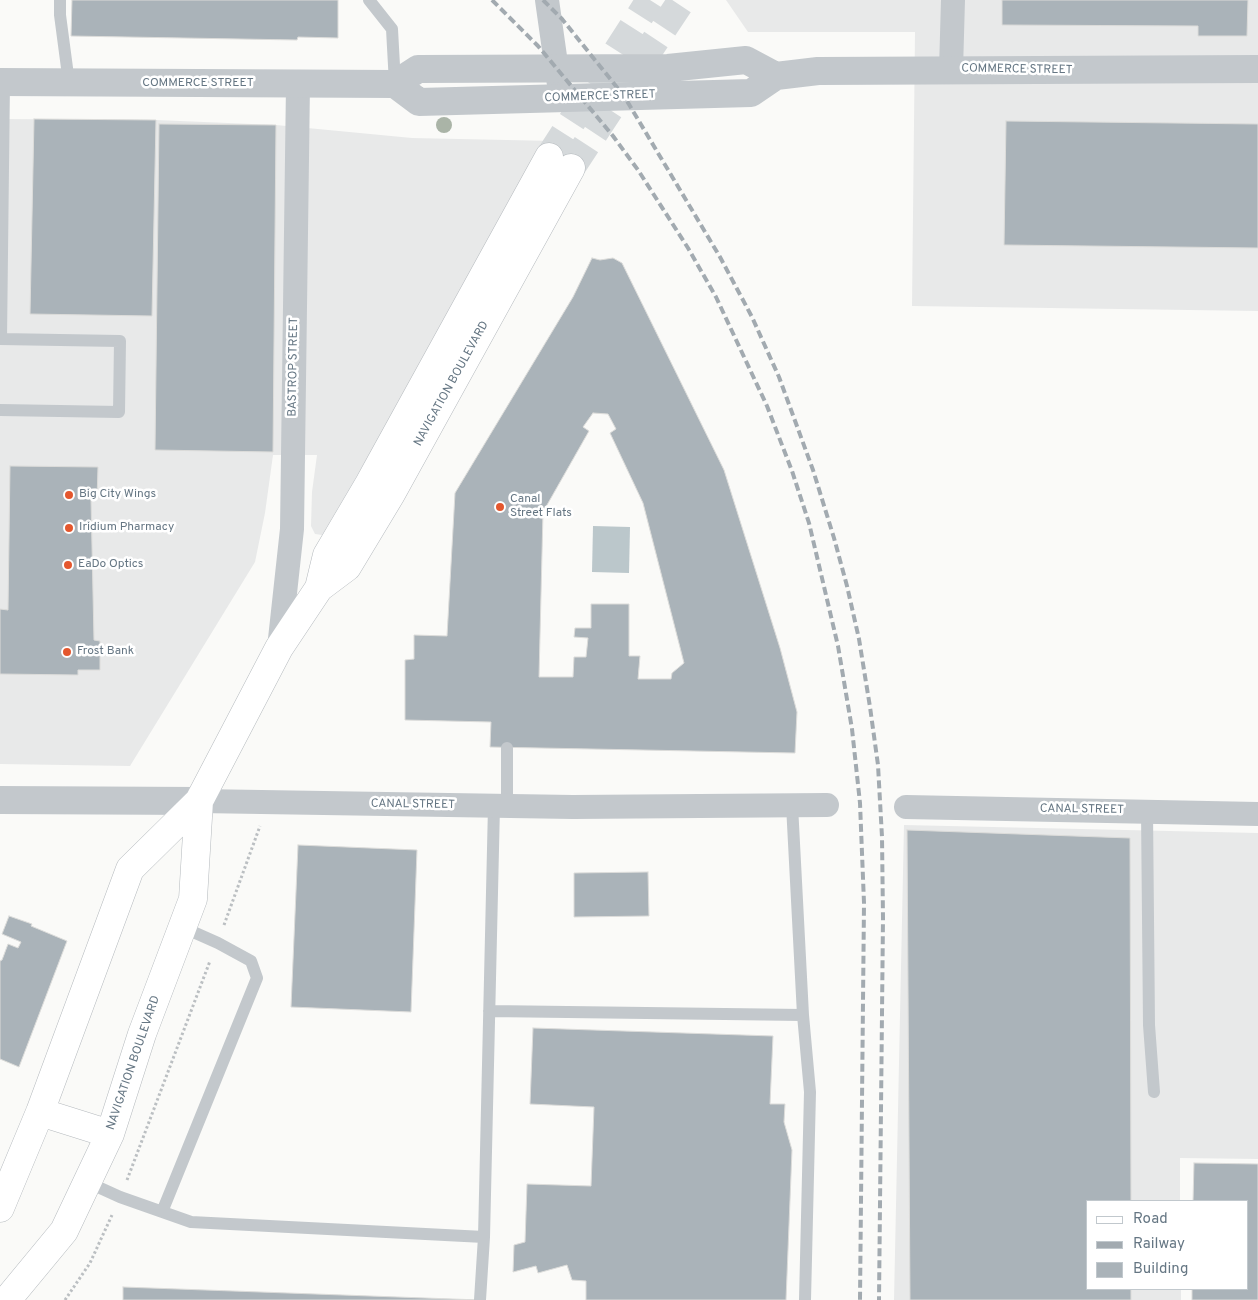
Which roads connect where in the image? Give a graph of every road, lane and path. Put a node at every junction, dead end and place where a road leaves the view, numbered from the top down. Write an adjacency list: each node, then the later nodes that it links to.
1 (60, 0): 10 (lane)
2 (369, 0): 12 (lane)
3 (953, 0): 7 (street)
4 (548, 2): 5 (street)
5 (557, 68): 8 (street); 12 (street); 13 (street)
6 (1258, 69): 7 (street, COMMERCE STREET)
7 (952, 70): 8 (street, COMMERCE STREET)
8 (776, 76): 13 (street, COMMERCE STREET)
9 (2, 82): 10 (street, COMMERCE STREET); 15 (lane)
10 (69, 83): 11 (street, COMMERCE STREET)
11 (298, 84): 12 (street, COMMERCE STREET); 17 (street, BASTROP STREET)
12 (395, 84): 13 (street, COMMERCE STREET)
13 (562, 98)
14 (560, 163): 17 (main road, NAVIGATION BOULEVARD)
15 (1, 339): 16 (lane)
16 (0, 410)
17 (279, 648): 20 (main road, NAVIGATION BOULEVARD)
18 (507, 748): 21 (lane)
19 (0, 800): 20 (street, CANAL STREET)
20 (199, 801): 21 (street, CANAL STREET); 28 (main road, NAVIGATION BOULEVARD); 33 (main road, NAVIGATION BOULEVARD)
21 (500, 806): 22 (street, CANAL STREET); 30 (lane)
22 (792, 806): 23 (street, CANAL STREET); 31 (lane)
23 (826, 806)
24 (906, 807): 25 (street, CANAL STREET)
25 (1147, 811): 26 (street, CANAL STREET); 32 (lane)
26 (1258, 814)
27 (256, 822): 29 (path)
28 (182, 927): 29 (lane); 34 (main road, NAVIGATION BOULEVARD)
29 (218, 942): 36 (path); 38 (lane)
30 (489, 1011): 31 (lane); 39 (lane)
31 (803, 1015): 43 (lane)
32 (1154, 1092)
33 (40, 1112): 34 (main road); 37 (main road, NAVIGATION BOULEVARD)
34 (110, 1134): 35 (main road, NAVIGATION BOULEVARD)
35 (87, 1182): 36 (lane); 40 (main road, NAVIGATION BOULEVARD)
36 (120, 1197): 38 (lane); 41 (path)
37 (0, 1208)
38 (162, 1212): 39 (lane)
39 (484, 1237): 42 (lane)
40 (7, 1300)
41 (65, 1300)
42 (480, 1300)
43 (805, 1300)

